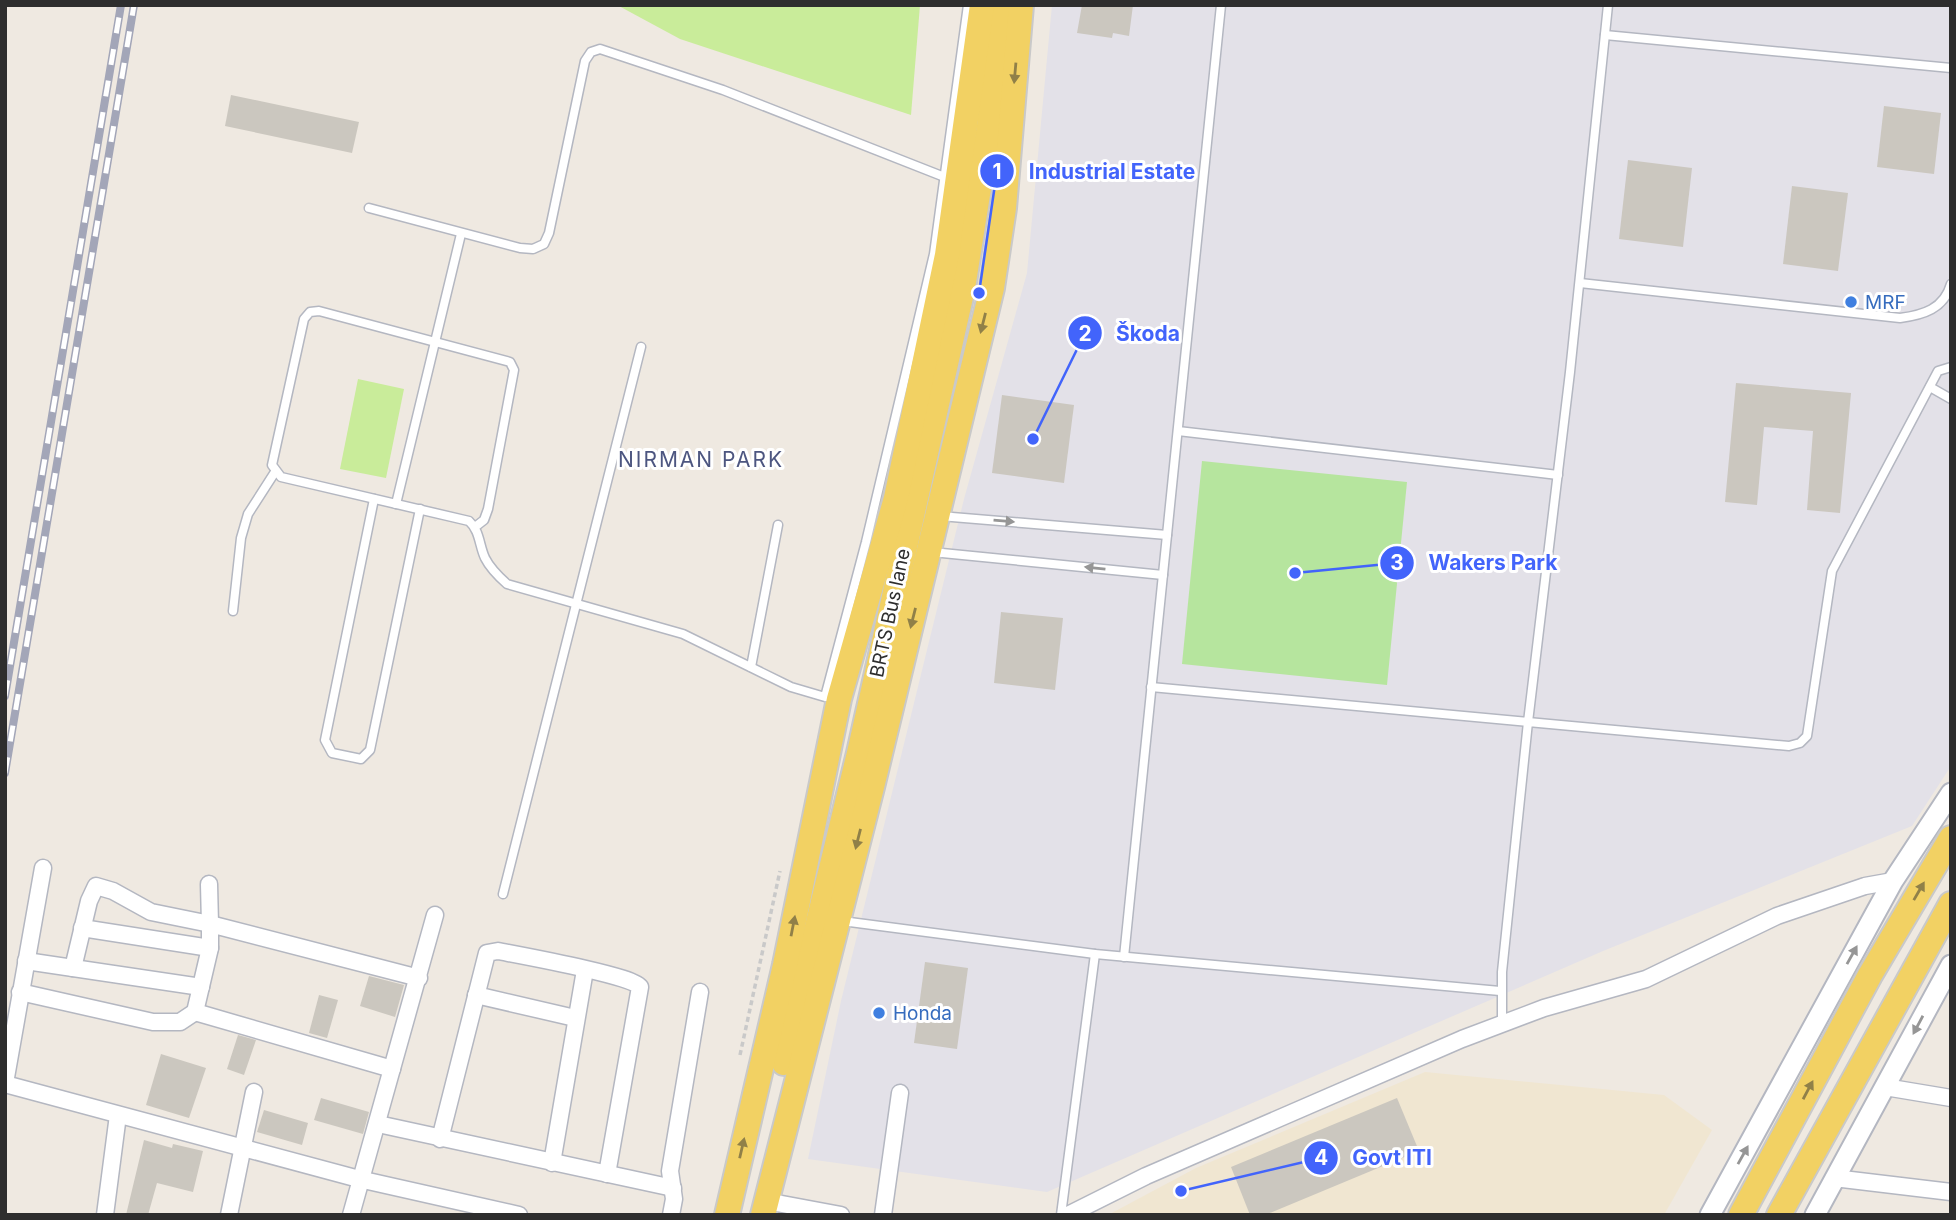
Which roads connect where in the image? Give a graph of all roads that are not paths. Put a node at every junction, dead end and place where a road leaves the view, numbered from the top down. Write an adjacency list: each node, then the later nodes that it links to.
1 (968, 5): 9 (lane)
2 (982, 5): 9 (main road)
3 (1002, 5): 25 (main road)
4 (1021, 5): 25 (main road, one-way to 25)
5 (1221, 5): 19 (lane)
6 (1608, 5): 7 (lane)
7 (1605, 35): 8 (lane); 12 (lane)
8 (1951, 68)
9 (950, 179): 11 (lane); 25 (main road)
10 (369, 208): 11 (lane)
11 (461, 234): 14 (lane)
12 (1580, 283): 13 (lane); 21 (lane)
13 (1951, 284)
14 (436, 340): 20 (lane); 23 (lane); 27 (lane)
15 (641, 347): 32 (lane)
16 (1951, 367): 17 (lane)
17 (1930, 387): 18 (lane); 36 (lane)
18 (1951, 399)
19 (1178, 431): 21 (lane); 28 (lane)
20 (275, 472): 22 (lane); 33 (lane)
21 (1558, 475): 36 (lane)
22 (374, 499): 23 (lane); 24 (lane)
23 (396, 504): 24 (lane)
24 (420, 509): 27 (lane)
25 (904, 510): 28 (lane, one-way to 28); 29 (main road); 30 (main road)
26 (778, 525): 34 (lane)
27 (475, 527): 32 (lane)
28 (1167, 535): 31 (lane)
29 (885, 545): 30 (lane); 34 (lane); 80 (main road, BRTS Bus lane); 86 (main road, one-way to 29)
30 (929, 552): 31 (lane, one-way to 30); 45 (main road, one-way to 45)
31 (1163, 575): 35 (lane)
32 (578, 605): 34 (lane); 42 (lane)
33 (233, 611)
34 (751, 667)
35 (1151, 687): 36 (lane); 50 (lane)
36 (1528, 722): 57 (lane)
37 (1951, 793): 40 (street)
38 (1951, 838): 92 (main road, one-way to 38)
39 (43, 869): 51 (street)
40 (1893, 881): 63 (street); 91 (street, one-way to 40)
41 (209, 884): 46 (street)
42 (503, 894)
43 (1951, 904): 93 (main road)
44 (435, 915): 55 (street)
45 (838, 920): 49 (lane); 80 (main road)
46 (210, 924): 47 (street); 48 (street); 55 (street)
47 (82, 928): 48 (street); 53 (street)
48 (210, 948): 56 (street)
49 (1095, 954): 50 (lane); 89 (lane)
50 (1124, 957): 57 (lane)
51 (26, 961): 53 (street); 58 (street)
52 (1951, 965): 66 (street, one-way to 66)
53 (73, 968): 56 (street)
54 (585, 970): 60 (street); 62 (street); 75 (street)
55 (419, 978): 64 (street)
56 (201, 987): 61 (street)
57 (1500, 991): 63 (lane)
58 (20, 992): 61 (street); 65 (street)
59 (700, 992): 78 (street)
60 (476, 995): 62 (street); 72 (street)
61 (195, 1012): 64 (street)
62 (575, 1018): 74 (street)
63 (1502, 1024): 90 (street)
64 (392, 1069): 71 (street)
65 (5, 1084): 70 (street)
66 (1885, 1087): 69 (street); 76 (street)
67 (254, 1092): 73 (street)
68 (900, 1093): 88 (street)
69 (1951, 1098)
70 (118, 1115): 73 (street); 81 (street)
71 (378, 1124): 72 (street); 77 (street)
72 (440, 1139): 74 (street)
73 (241, 1148): 77 (street); 82 (street)
74 (552, 1163): 75 (street)
75 (607, 1174): 78 (street)
76 (1835, 1178): 79 (street); 94 (street)
77 (359, 1179): 83 (street); 84 (street)
78 (673, 1188): 85 (street)
79 (1951, 1192)
80 (758, 1210): 87 (street)
81 (105, 1215)
82 (229, 1215)
83 (352, 1215)
84 (519, 1215)
85 (671, 1215)
86 (727, 1215)
87 (841, 1215)
88 (883, 1215)
89 (1061, 1215)
90 (1068, 1215)
91 (1710, 1215)
92 (1741, 1215)
93 (1779, 1215)
94 (1815, 1215)

